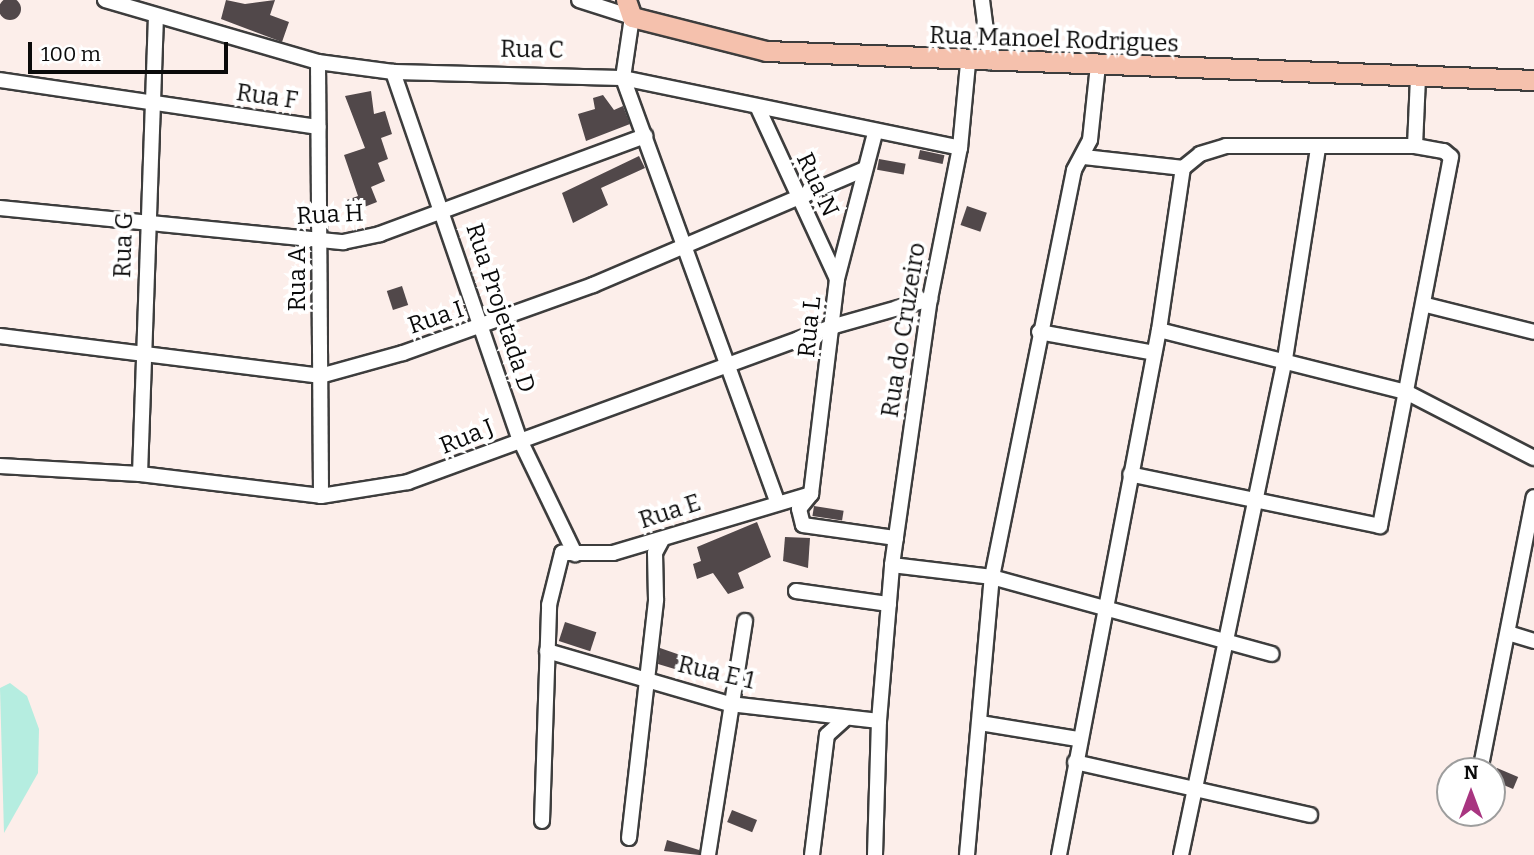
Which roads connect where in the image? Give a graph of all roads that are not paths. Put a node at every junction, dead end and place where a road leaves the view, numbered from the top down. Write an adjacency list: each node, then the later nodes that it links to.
1 (105, 0): 5 (street, Rua C)
2 (579, 0): 4 (street, Rua Manoel Rodrigues)
3 (982, 0): 7 (street)
4 (629, 8): 8 (street, Rua Manoel Rodrigues); 11 (street)
5 (156, 17): 6 (street, Rua C); 15 (street, Rua G)
6 (318, 62): 10 (street, Rua C); 17 (street, Rua A)
7 (990, 62): 8 (street, Rua Manoel Rodrigues); 9 (street, Rua Manoel Rodrigues)
8 (968, 63): 21 (street, Rua do Cruzeiro)
9 (1098, 65): 12 (street, Rua Manoel Rodrigues); 23 (street)
10 (393, 72): 11 (street, Rua C); 28 (street, Rua Projetada D)
11 (623, 78): 16 (street, Rua C); 19 (street)
12 (1418, 78): 14 (street, Rua Manoel Rodrigues); 20 (street)
13 (0, 80): 15 (street, Rua F)
14 (1534, 80)
15 (155, 103): 17 (street, Rua F); 29 (street, Rua G)
16 (758, 108): 18 (street, Rua C); 26 (street, Rua N)
17 (319, 127): 30 (street, Rua A)
18 (875, 133): 21 (street, Rua C); 25 (street, Rua L)
19 (645, 136): 28 (street, Rua H); 31 (street)
20 (1415, 146): 22 (street); 34 (street)
21 (960, 148): 33 (street, Rua do Cruzeiro)
22 (1318, 148): 24 (street); 43 (street)
23 (1084, 157): 24 (street); 38 (street)
24 (1183, 168): 37 (street)
25 (862, 170): 26 (street, Rua I); 32 (street, Rua L)
26 (798, 199): 31 (street, Rua I); 32 (street, Rua N)
27 (0, 208): 29 (street, Rua H)
28 (443, 208): 30 (street, Rua H); 36 (street, Rua Projetada D)
29 (147, 226): 30 (street, Rua H); 42 (street, Rua G)
30 (321, 243): 45 (street, Rua A)
31 (685, 247): 36 (street, Rua I); 44 (street)
32 (837, 279): 35 (street, Rua L)
33 (930, 299): 35 (street, Rua J); 58 (street, Rua do Cruzeiro)
34 (1426, 305): 39 (street); 46 (street)
35 (834, 326): 44 (street, Rua J); 52 (street, Rua L)
36 (481, 327): 45 (street, Rua I); 47 (street, Rua Projetada D)
37 (1159, 330): 41 (street); 43 (street)
38 (1039, 332): 41 (street); 62 (street)
39 (1534, 332)
40 (0, 336): 42 (street, Rua I)
41 (1154, 353): 51 (street)
42 (144, 355): 45 (street, Rua I); 50 (street, Rua G)
43 (1285, 359): 46 (street); 56 (street)
44 (729, 363): 47 (street, Rua J); 55 (street)
45 (320, 376): 53 (street, Rua A)
46 (1406, 392): 48 (street); 56 (street)
47 (520, 440): 53 (street, Rua J); 60 (street, Rua Projetada D)
48 (1534, 458)
49 (0, 466): 50 (street, Rua J)
50 (139, 474): 53 (street, Rua J)
51 (1130, 474): 56 (street); 65 (street)
52 (811, 494): 55 (street); 58 (street, Rua L)
53 (321, 496)
54 (1534, 497): 57 (street)
55 (777, 500): 59 (street, Rua E)
56 (1255, 500): 68 (street)
57 (1532, 518): 67 (street)
58 (896, 538): 61 (street, Rua do Cruzeiro)
59 (662, 540): 60 (street, Rua E); 72 (street)
60 (575, 554): 70 (street)
61 (892, 565): 62 (street); 64 (street, Rua do Cruzeiro)
62 (992, 577): 65 (street); 76 (street)
63 (796, 591): 64 (street)
64 (889, 604): 75 (street, Rua do Cruzeiro)
65 (1103, 605): 68 (street); 77 (street)
66 (746, 621): 73 (street)
67 (1508, 633): 69 (street); 78 (street)
68 (1223, 641): 71 (street); 80 (street)
69 (1534, 641)
70 (547, 651): 72 (street, Rua E 1); 82 (street)
71 (1272, 654)
72 (644, 680): 73 (street, Rua E 1); 83 (street)
73 (730, 704): 74 (street, Rua E 1); 84 (street)
74 (845, 718): 75 (street, Rua E 1); 85 (street)
75 (879, 721): 86 (street, Rua do Cruzeiro)
76 (980, 723): 77 (street); 87 (street)
77 (1078, 739): 79 (street)
78 (1483, 757)
79 (1075, 762): 80 (street); 88 (street)
80 (1192, 791): 81 (street); 89 (street)
81 (1310, 815)
82 (542, 821)
83 (629, 838)
84 (708, 855)
85 (812, 855)
86 (876, 855)
87 (967, 855)
88 (1059, 855)
89 (1181, 855)

